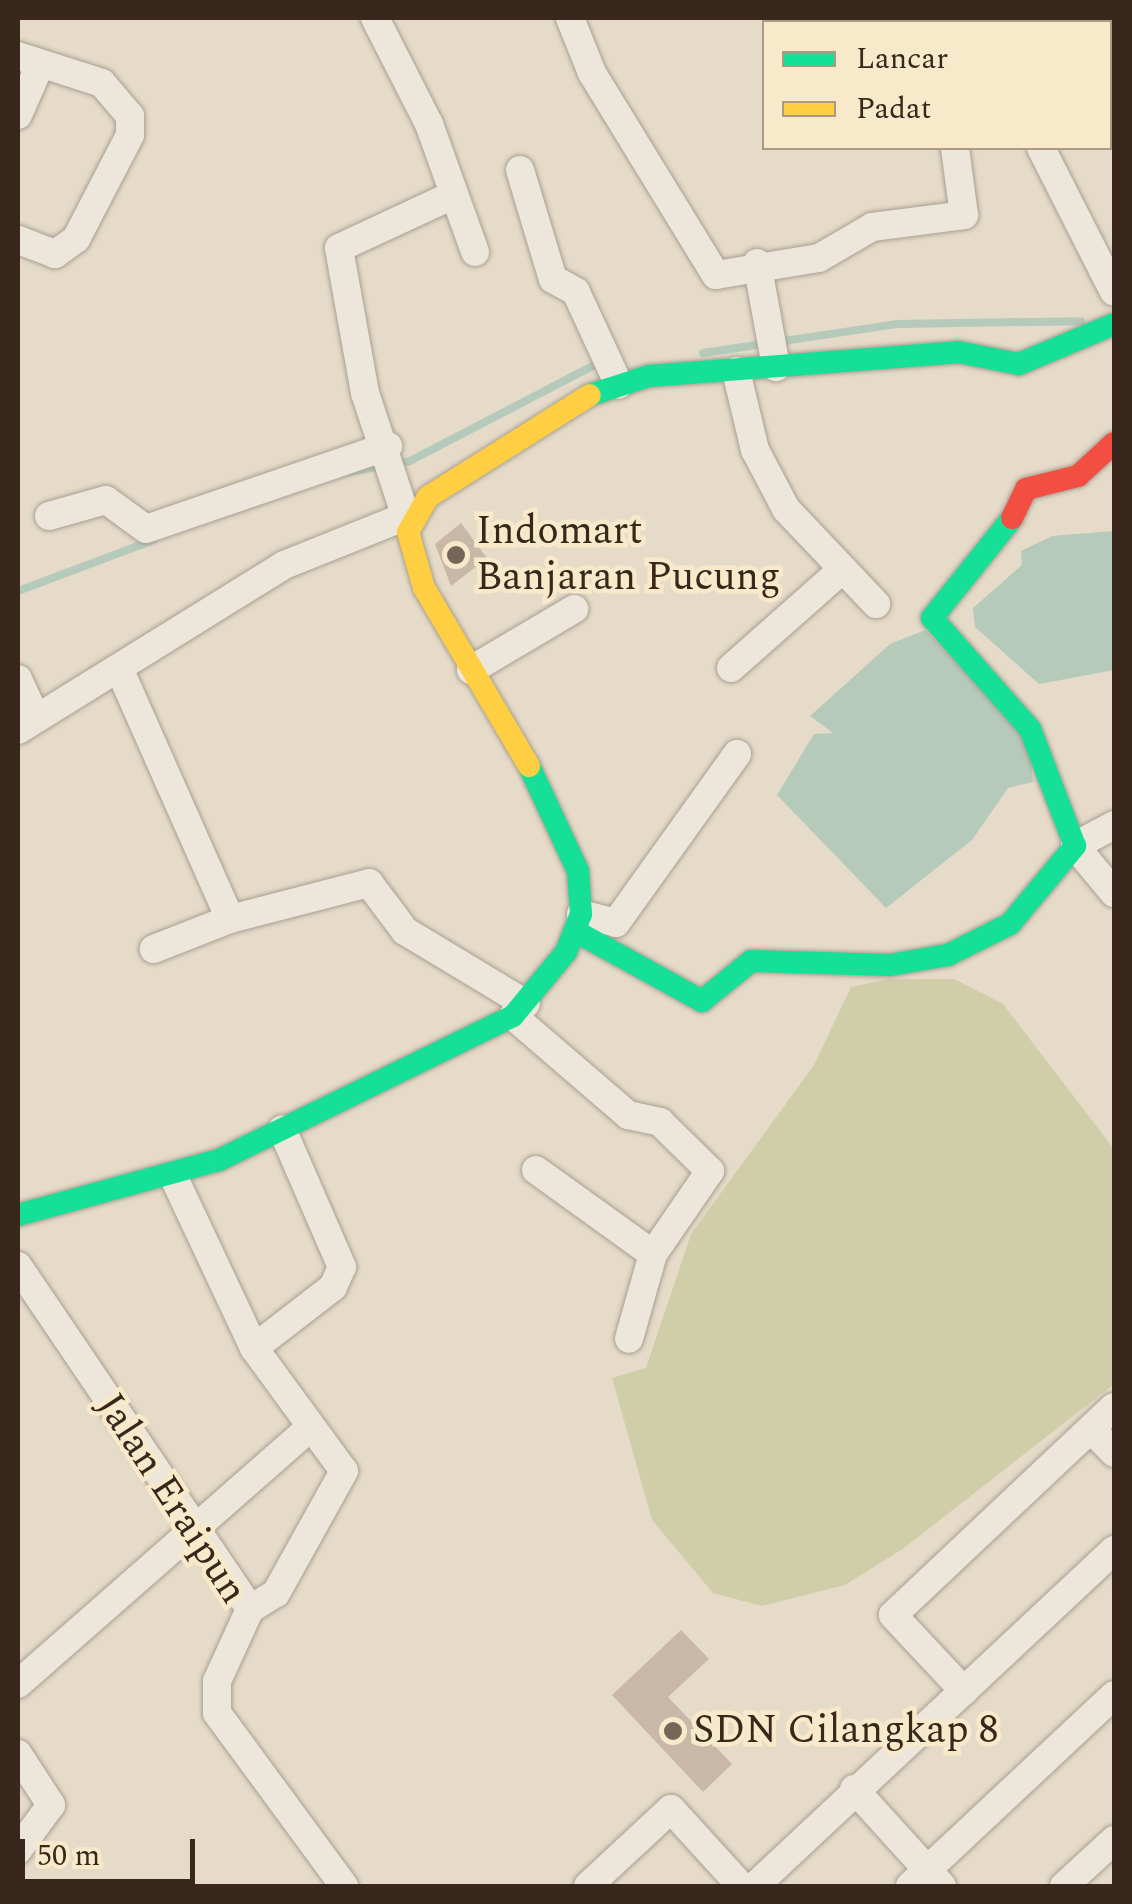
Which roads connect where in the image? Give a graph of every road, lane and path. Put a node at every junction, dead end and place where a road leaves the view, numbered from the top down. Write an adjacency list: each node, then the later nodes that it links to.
1 (375, 18): 8 (street)
2 (578, 22): 11 (street)
3 (29, 60): 4 (street); 9 (street)
4 (18, 115)
5 (954, 150): 11 (street)
6 (1041, 150): 12 (street)
7 (520, 170): 14 (street)
8 (454, 195): 10 (street); 18 (street)
9 (18, 240)
10 (475, 252)
11 (757, 263): 15 (street)
12 (1113, 290)
13 (1114, 324): 15 (street)
14 (612, 367): 16 (street); 19 (street)
15 (776, 368): 16 (street)
16 (736, 371): 21 (street)
17 (1114, 443): 31 (street)
18 (390, 458): 19 (street); 20 (street)
19 (410, 514): 25 (street); 26 (street)
20 (49, 516)
21 (843, 570): 22 (street); 24 (street)
22 (876, 604)
23 (574, 609): 25 (street)
24 (732, 668)
25 (471, 670): 34 (street)
26 (121, 673): 28 (street); 33 (street)
27 (18, 679): 28 (street)
28 (27, 724)
29 (737, 754): 34 (street)
30 (1114, 825): 31 (street)
31 (1074, 846): 32 (street); 34 (street)
32 (1114, 892)
33 (230, 919): 35 (street); 36 (street)
34 (579, 923): 36 (street)
35 (154, 949)
36 (520, 1010): 37 (street); 41 (street)
37 (282, 1129): 39 (street); 44 (street)
38 (536, 1170): 41 (street)
39 (174, 1180): 40 (street); 44 (street)
40 (18, 1215)
41 (653, 1254): 43 (street)
42 (18, 1266): 49 (street, Jalan Eraipun)
43 (628, 1339)
44 (254, 1348): 47 (street)
45 (1114, 1407): 46 (street)
46 (1091, 1429): 48 (street); 53 (street)
47 (307, 1430): 49 (street); 51 (street)
48 (1114, 1453)
49 (193, 1535): 51 (street, Jalan Eraipun); 52 (street)
50 (1114, 1550): 53 (street)
51 (250, 1610): 61 (street, Jalan Eraipun)
52 (18, 1684)
53 (964, 1691): 56 (street)
54 (1114, 1695): 59 (street)
55 (18, 1754): 58 (street)
56 (854, 1789): 59 (street); 64 (street)
57 (1114, 1840): 60 (street)
58 (18, 1850)
59 (927, 1881)
60 (1068, 1885)
61 (344, 1886)
62 (588, 1886): 63 (street)
63 (741, 1886)
64 (755, 1886)

